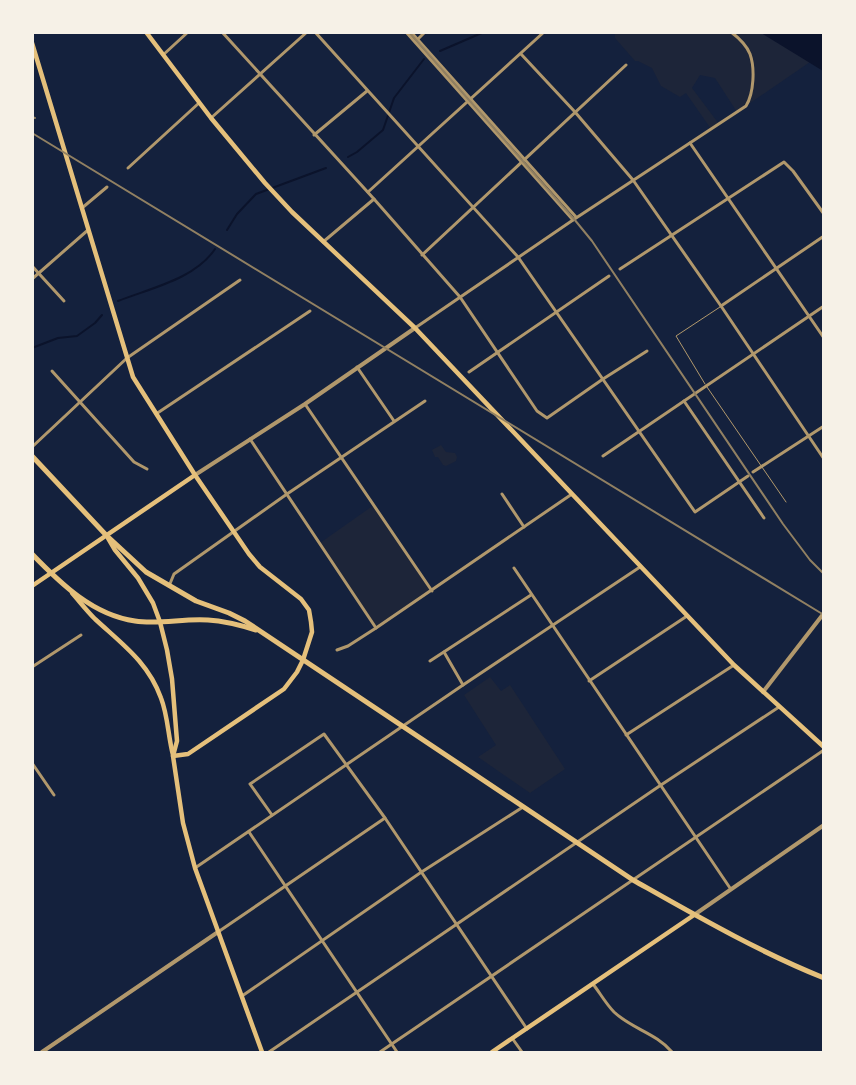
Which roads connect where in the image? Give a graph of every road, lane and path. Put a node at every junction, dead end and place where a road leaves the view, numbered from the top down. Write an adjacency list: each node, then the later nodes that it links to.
1 (146, 32): 14 (main road)
2 (188, 32): 14 (street)
3 (222, 32): 16 (street)
4 (307, 32): 16 (street)
5 (315, 32): 17 (street)
6 (406, 32): 11 (street)
7 (411, 32): 11 (street)
8 (425, 32): 11 (street)
9 (544, 32): 13 (street)
10 (731, 32): 23 (street)
11 (416, 41): 18 (street)
12 (32, 44): 33 (main road)
13 (521, 54): 18 (street); 20 (street)
14 (163, 55): 19 (main road)
15 (626, 65): 20 (street)
16 (259, 75): 21 (street); 22 (street)
17 (367, 91): 22 (street); 24 (street)
18 (469, 101): 24 (street); 25 (street)
19 (199, 103): 21 (main road); 26 (street)
20 (575, 112): 25 (street); 27 (street)
21 (211, 118): 40 (main road)
22 (314, 135): 29 (street)
23 (690, 144): 27 (street); 31 (street)
24 (419, 147): 29 (street); 32 (street)
25 (522, 160): 32 (street); 35 (street); 36 (street)
26 (128, 168)
27 (633, 180): 35 (street); 38 (street)
28 (107, 187): 33 (street)
29 (368, 192): 30 (street)
30 (374, 199): 40 (street); 41 (street)
31 (728, 199): 34 (street); 38 (street); 44 (street)
32 (473, 206): 41 (street); 42 (street)
33 (82, 208): 37 (main road)
34 (824, 214)
35 (576, 217): 36 (street)
36 (572, 220): 42 (street)
37 (88, 230): 46 (street); 62 (main road)
38 (671, 236): 45 (street); 52 (street)
39 (824, 236): 44 (street)
40 (324, 242): 57 (main road)
41 (422, 255): 50 (street)
42 (518, 257): 50 (street); 55 (street)
43 (32, 266): 46 (street)
44 (776, 268): 52 (street); 56 (street)
45 (620, 270)
46 (39, 273): 48 (street); 51 (street)
47 (610, 276): 55 (street)
48 (32, 279)
49 (240, 280): 62 (street)
50 (460, 297): 57 (street); 59 (street)
51 (64, 301)
52 (721, 306): 61 (street); 67 (lane)
53 (824, 306): 56 (street)
54 (310, 311): 72 (street)
55 (556, 312): 59 (street); 66 (street)
56 (808, 316): 58 (street); 61 (street)
57 (415, 328): 63 (street); 91 (main road)
58 (824, 338)
59 (498, 351): 65 (street); 66 (street)
60 (647, 351): 66 (street)
61 (754, 354): 67 (street); 76 (street)
62 (127, 358): 70 (street); 72 (main road)
63 (357, 367): 71 (street); 73 (street)
64 (52, 371): 70 (street)
65 (469, 372)
66 (603, 379): 75 (street)
67 (706, 386): 69 (street); 83 (lane)
68 (425, 401): 73 (street)
69 (684, 401): 75 (street); 88 (street)
70 (82, 402): 78 (street); 84 (street)
71 (305, 404): 77 (street); 81 (street)
72 (156, 415): 86 (main road)
73 (394, 421): 81 (street)
74 (824, 426): 76 (street)
75 (639, 431): 80 (street); 88 (street)
76 (808, 437): 82 (street); 83 (street)
77 (250, 439): 86 (street); 89 (street)
78 (32, 447)
79 (32, 456): 96 (highway)
80 (603, 456)
81 (342, 457): 89 (street); 104 (street)
82 (824, 459)
83 (762, 466): 85 (street); 92 (lane)
84 (147, 469)
85 (753, 472)
86 (195, 474): 95 (main road); 96 (main road)
87 (748, 476): 88 (street)
88 (739, 482): 93 (street)
89 (287, 494): 95 (street); 110 (street)
90 (502, 494): 94 (street)
91 (572, 494): 94 (street); 98 (main road)
92 (786, 502)
93 (764, 518)
94 (524, 527): 104 (street)
95 (234, 532): 102 (street); 115 (main road)
96 (106, 535): 100 (main road); 102 (highway); 108 (main road)
97 (32, 554): 100 (highway)
98 (640, 567): 107 (main road); 109 (street)
99 (514, 568): 105 (street)
100 (51, 574): 101 (main road); 103 (highway)
101 (32, 586)
102 (169, 586): 111 (highway)
103 (70, 591): 108 (highway); 126 (main road)
104 (432, 591): 110 (street)
105 (531, 595): 109 (street); 114 (street)
106 (824, 612): 121 (street)
107 (686, 616): 117 (main road); 119 (street)
108 (160, 622): 111 (highway); 126 (main road)
109 (552, 625): 119 (street); 120 (street)
110 (376, 628): 113 (street)
111 (261, 632): 115 (highway)
112 (81, 635): 118 (street)
113 (337, 650)
114 (444, 652): 116 (street); 120 (street)
115 (303, 660): 123 (highway); 126 (main road)
116 (430, 661)
117 (734, 665): 121 (main road); 124 (street)
118 (32, 667)
119 (589, 681): 124 (street)
120 (463, 685): 123 (street)
121 (763, 692): 122 (main road)
122 (779, 707): 125 (main road); 129 (street)
123 (403, 727): 128 (street); 131 (highway)
124 (626, 735): 129 (street)
125 (824, 748): 136 (street)
126 (173, 756): 138 (main road)
127 (32, 762): 130 (street)
128 (346, 766): 132 (street); 132 (street); 133 (street)
129 (661, 785): 136 (street); 137 (street)
130 (54, 795)
131 (523, 807): 137 (highway); 139 (street)
132 (272, 814): 135 (street)
133 (385, 818): 139 (street); 141 (street)
134 (824, 825): 142 (street)
135 (249, 832): 138 (street); 141 (street)
136 (695, 838): 140 (street); 142 (street)
137 (576, 844): 140 (highway); 144 (street)
138 (196, 868): 145 (main road)
139 (420, 873): 144 (street); 146 (street)
140 (633, 880): 143 (highway); 147 (street)
141 (285, 886): 145 (street); 146 (street)
142 (730, 888): 143 (street)
143 (694, 915): 148 (highway); 149 (main road)
144 (456, 925): 147 (street); 150 (street)
145 (218, 932): 151 (main road); 155 (street)
146 (322, 941): 150 (street); 151 (street)
147 (492, 976): 152 (street); 154 (street)
148 (824, 978)
149 (593, 984): 152 (main road); 162 (street)
150 (357, 993): 154 (street); 157 (street)
151 (242, 996): 156 (main road)
152 (527, 1029): 153 (main road)
153 (512, 1038): 160 (main road); 161 (street)
154 (392, 1044): 158 (street); 159 (street)
155 (42, 1052)
156 (262, 1052)
157 (269, 1052)
158 (380, 1052)
159 (398, 1052)
160 (492, 1052)
161 (522, 1052)
162 (672, 1052)

